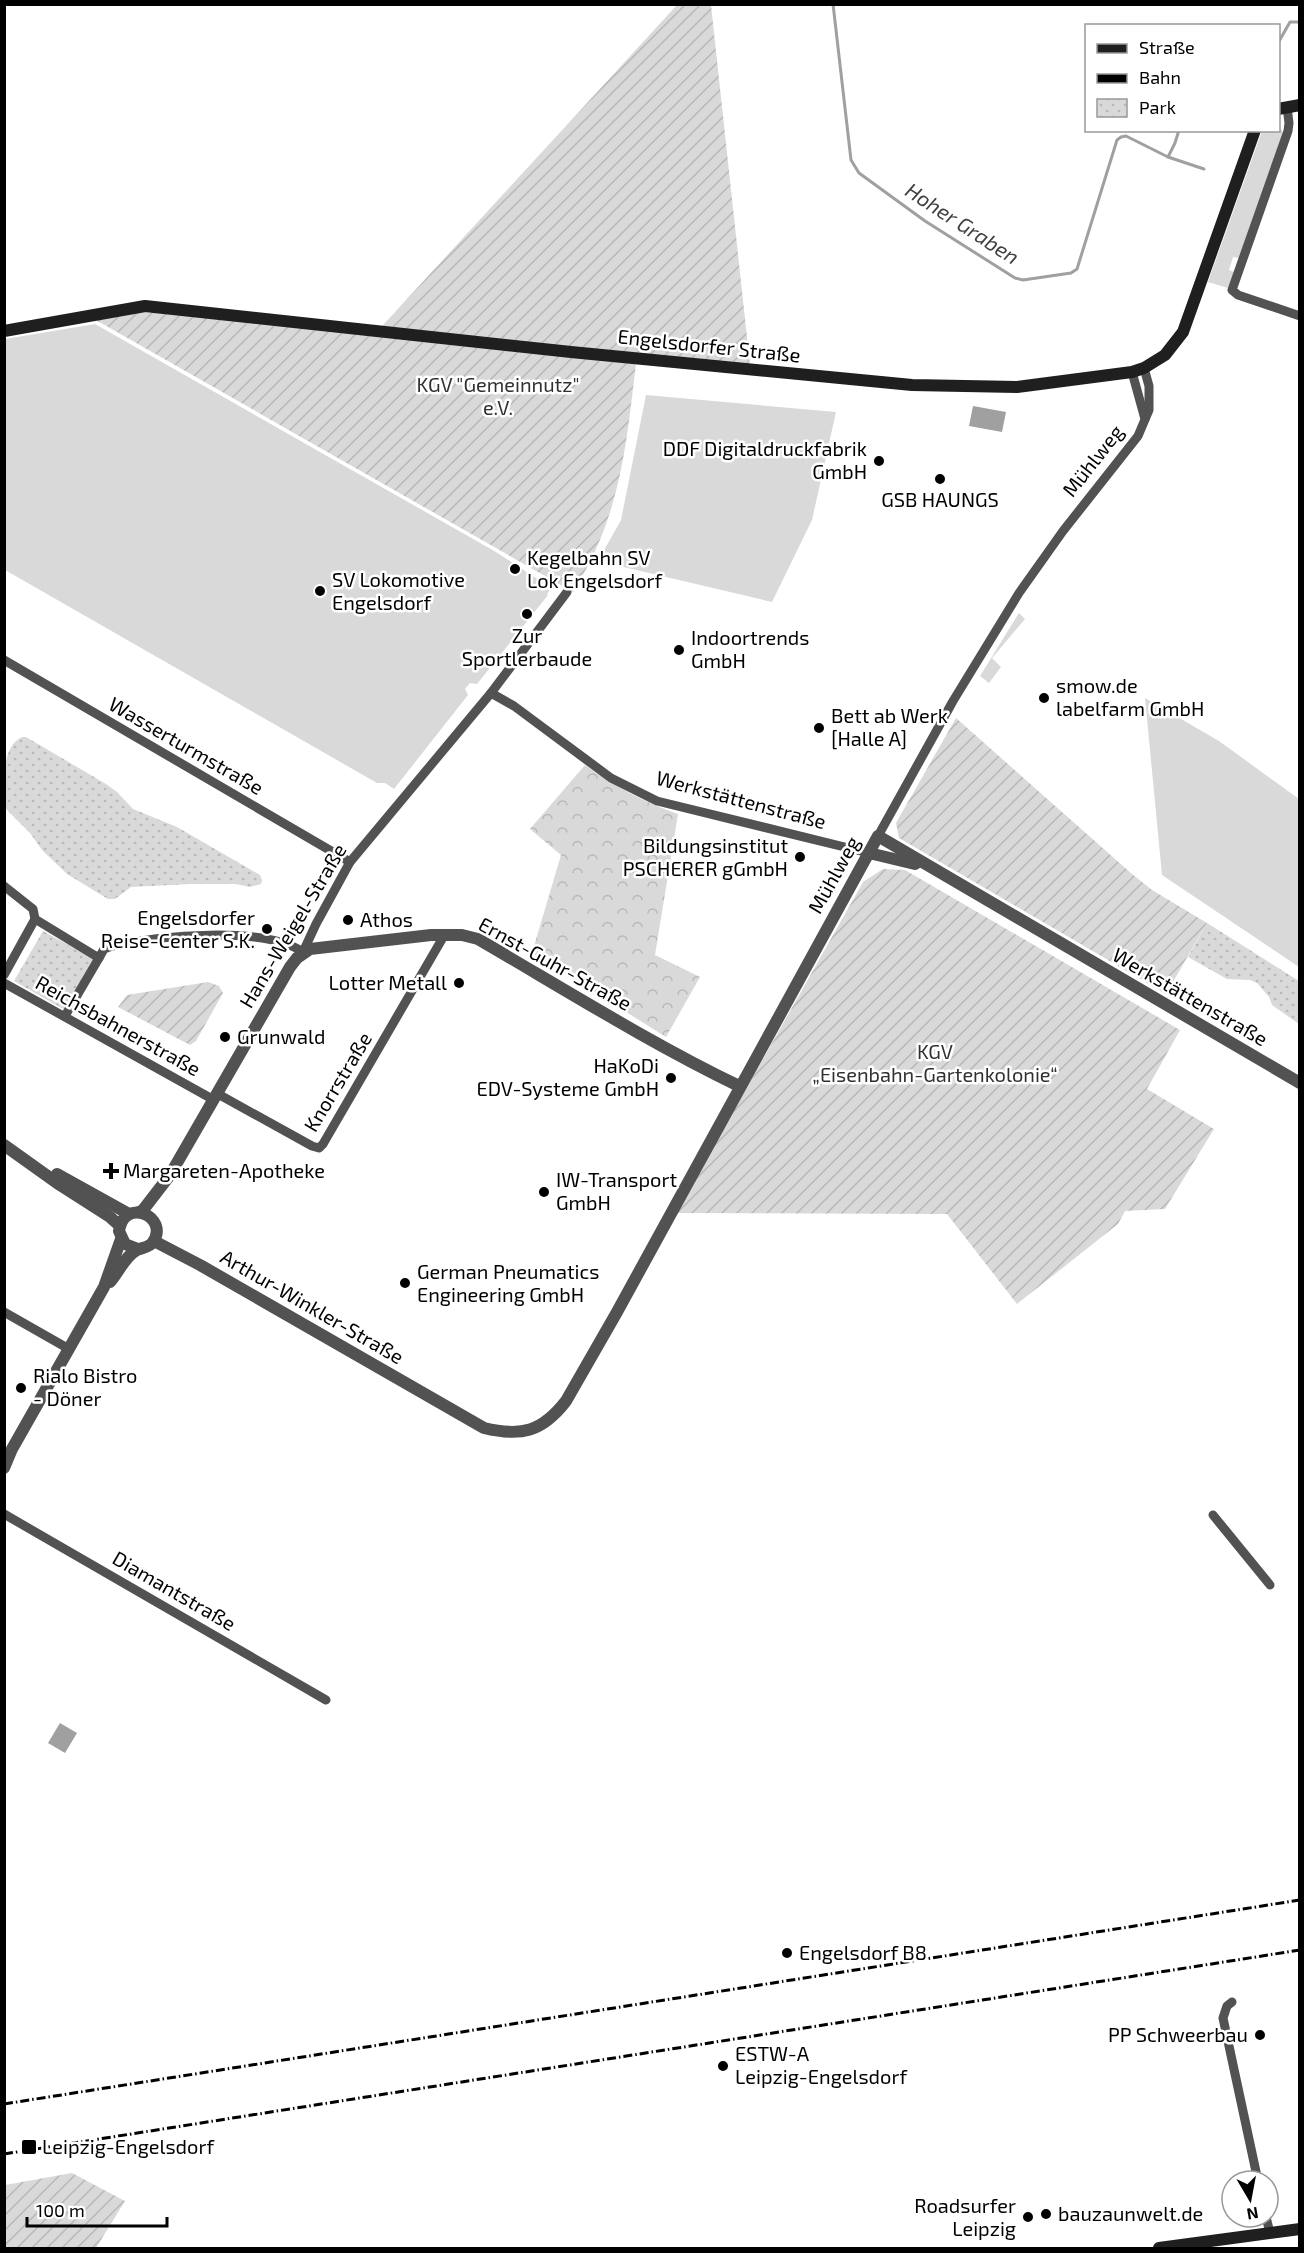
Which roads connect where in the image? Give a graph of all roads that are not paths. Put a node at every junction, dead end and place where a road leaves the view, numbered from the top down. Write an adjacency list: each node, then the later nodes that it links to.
1 (1299, 105): 2 (main road)
2 (1282, 108): 4 (street)
3 (1255, 132): 6 (main road, Engelsdorfer Straße)
4 (1299, 316)
5 (4, 331): 6 (main road, Engelsdorfer Straße)
6 (1138, 370): 10 (street, Mühlweg)
7 (567, 592): 9 (street, Hans-Weigel-Straße)
8 (4, 660): 12 (street, Wasserturmstraße)
9 (491, 693): 11 (street, Werkstättenstraße); 12 (street, Hans-Weigel-Straße)
10 (878, 836): 11 (street, Mühlweg); 13 (street, Werkstättenstraße)
11 (869, 853): 13 (street, Werkstättenstraße); 23 (street, Mühlweg)
12 (350, 862): 17 (street, Hans-Weigel-Straße)
13 (936, 872): 22 (street, Werkstättenstraße)
14 (4, 885): 15 (street)
15 (35, 919): 18 (street); 19 (street)
16 (445, 934): 17 (street, Ernst-Guhr-Straße); 23 (street, Ernst-Guhr-Straße); 24 (street, Knorrstraße)
17 (303, 952): 18 (street); 24 (street, Hans-Weigel-Straße)
18 (99, 958): 21 (street)
19 (4, 975)
20 (4, 983): 21 (street, Reichsbahnerstraße)
21 (65, 1016): 24 (street, Reichsbahnerstraße)
22 (1299, 1083)
23 (740, 1086): 37 (street, Mühlweg)
24 (216, 1097): 27 (street, Hans-Weigel-Straße)
25 (4, 1145): 26 (street)
26 (22, 1156): 28 (street); 30 (street)
27 (165, 1183): 28 (street, Hans-Weigel-Straße); 29 (street, Hans-Weigel-Straße)
28 (134, 1213): 29 (street); 30 (street)
29 (154, 1222): 32 (street)
30 (120, 1226): 31 (street)
31 (121, 1239): 33 (street); 34 (street)
32 (153, 1241): 33 (street); 37 (street, Arthur-Winkler-Straße)
33 (138, 1249): 34 (street)
34 (104, 1287): 36 (street)
35 (4, 1312): 36 (street)
36 (69, 1349): 38 (street)
37 (585, 1368)
38 (4, 1468)
39 (4, 1514): 42 (street, Diamantstraße)
40 (1213, 1515): 41 (street)
41 (1270, 1585)
42 (326, 1700)
43 (1232, 2002): 44 (street)
44 (1255, 2169)
45 (1269, 2229): 47 (street)
46 (1299, 2229): 47 (main road)
47 (1270, 2233): 48 (main road)
48 (1159, 2248)

